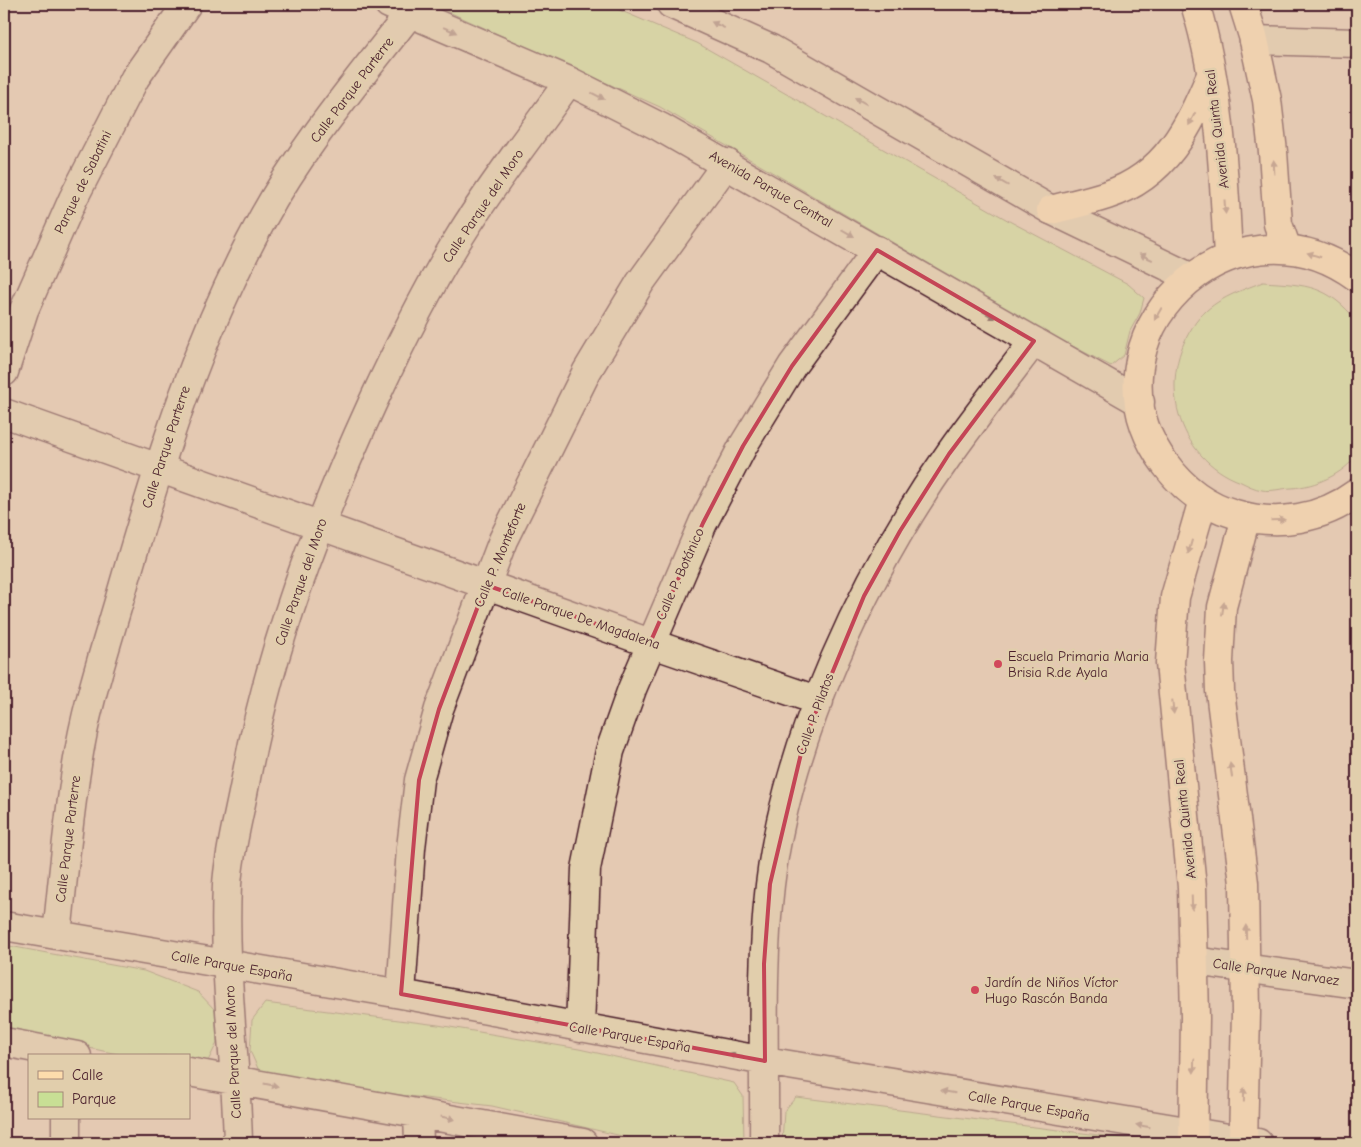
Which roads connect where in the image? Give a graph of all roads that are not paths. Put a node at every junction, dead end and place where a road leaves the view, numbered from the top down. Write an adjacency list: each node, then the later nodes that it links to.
1 (187, 4): 18 (street, Parque de Sabatini)
2 (671, 4): 11 (street, one-way to 2)
3 (1195, 4): 8 (main road, Avenida Quinta Real)
4 (1243, 4): 6 (main road)
5 (399, 8): 9 (street, Avenida Parque Central, one-way to 9); 21 (street, Calle Parque Parterre)
6 (1254, 40): 7 (street); 12 (main road, one-way to 6)
7 (1357, 44)
8 (1211, 75): 11 (main road, one-way to 11); 14 (main road, Avenida Quinta Real, one-way to 14)
9 (569, 81): 10 (street, Avenida Parque Central, one-way to 10); 25 (street, Calle Parque del Moro)
10 (727, 163): 13 (street, Avenida Parque Central, one-way to 13); 26 (street, Calle P. Monteforte)
11 (1051, 210): 15 (street, one-way to 11)
12 (1287, 249): 14 (main road); 16 (main road, one-way to 12)
13 (877, 250): 17 (street, Avenida Parque Central, one-way to 17); 27 (street, Calle P. Botánico)
14 (1228, 257): 15 (main road)
15 (1190, 277): 19 (main road, one-way to 19)
16 (1357, 277)
17 (1034, 341): 19 (street, Avenida Parque Central); 28 (street, Calle P. Pilatos)
18 (4, 372)
19 (1140, 402): 23 (main road)
20 (4, 413): 21 (street, Calle Parque De Magdalena)
21 (157, 468): 25 (street, Calle Parque De Magdalena); 30 (street, Calle Parque Parterre)
22 (1357, 494): 24 (main road, one-way to 22)
23 (1203, 500): 24 (main road); 31 (main road, Avenida Quinta Real, one-way to 31)
24 (1246, 517): 33 (main road, one-way to 24)
25 (320, 525): 26 (street, Calle Parque De Magdalena); 32 (street, Calle Parque del Moro)
26 (486, 585): 27 (street, Calle Parque De Magdalena); 35 (street, Calle P. Monteforte)
27 (650, 643): 28 (street, Calle Parque De Magdalena); 36 (street, Calle P. Botánico)
28 (819, 701): 39 (street, Calle P. Pilatos)
29 (4, 926): 30 (street, Calle Parque España)
30 (57, 935): 32 (street, Calle Parque España)
31 (1194, 961): 33 (street, Calle Parque Narvaez); 44 (main road, Avenida Quinta Real, one-way to 44)
32 (228, 966): 35 (street, Calle Parque España); 41 (street, Calle Parque del Moro)
33 (1246, 968): 34 (street, Calle Parque Narvaez); 50 (main road, one-way to 33)
34 (1357, 984)
35 (401, 994): 36 (street, Calle Parque España, one-way to 35)
36 (580, 1028): 39 (street, Calle Parque España, one-way to 36)
37 (4, 1042): 38 (street)
38 (63, 1054)
39 (765, 1061): 44 (street, Calle Parque España, one-way to 39); 49 (street, Calle P. Pilatos)
40 (190, 1072): 41 (street)
41 (236, 1079): 42 (street, one-way to 42); 46 (street, Calle Parque del Moro)
42 (418, 1113): 47 (street); 48 (street, one-way to 48)
43 (66, 1120): 45 (street)
44 (1193, 1139): 50 (street, Calle Parque España)
45 (66, 1143)
46 (238, 1143)
47 (419, 1143)
48 (583, 1143)
49 (764, 1143)
50 (1248, 1143)

